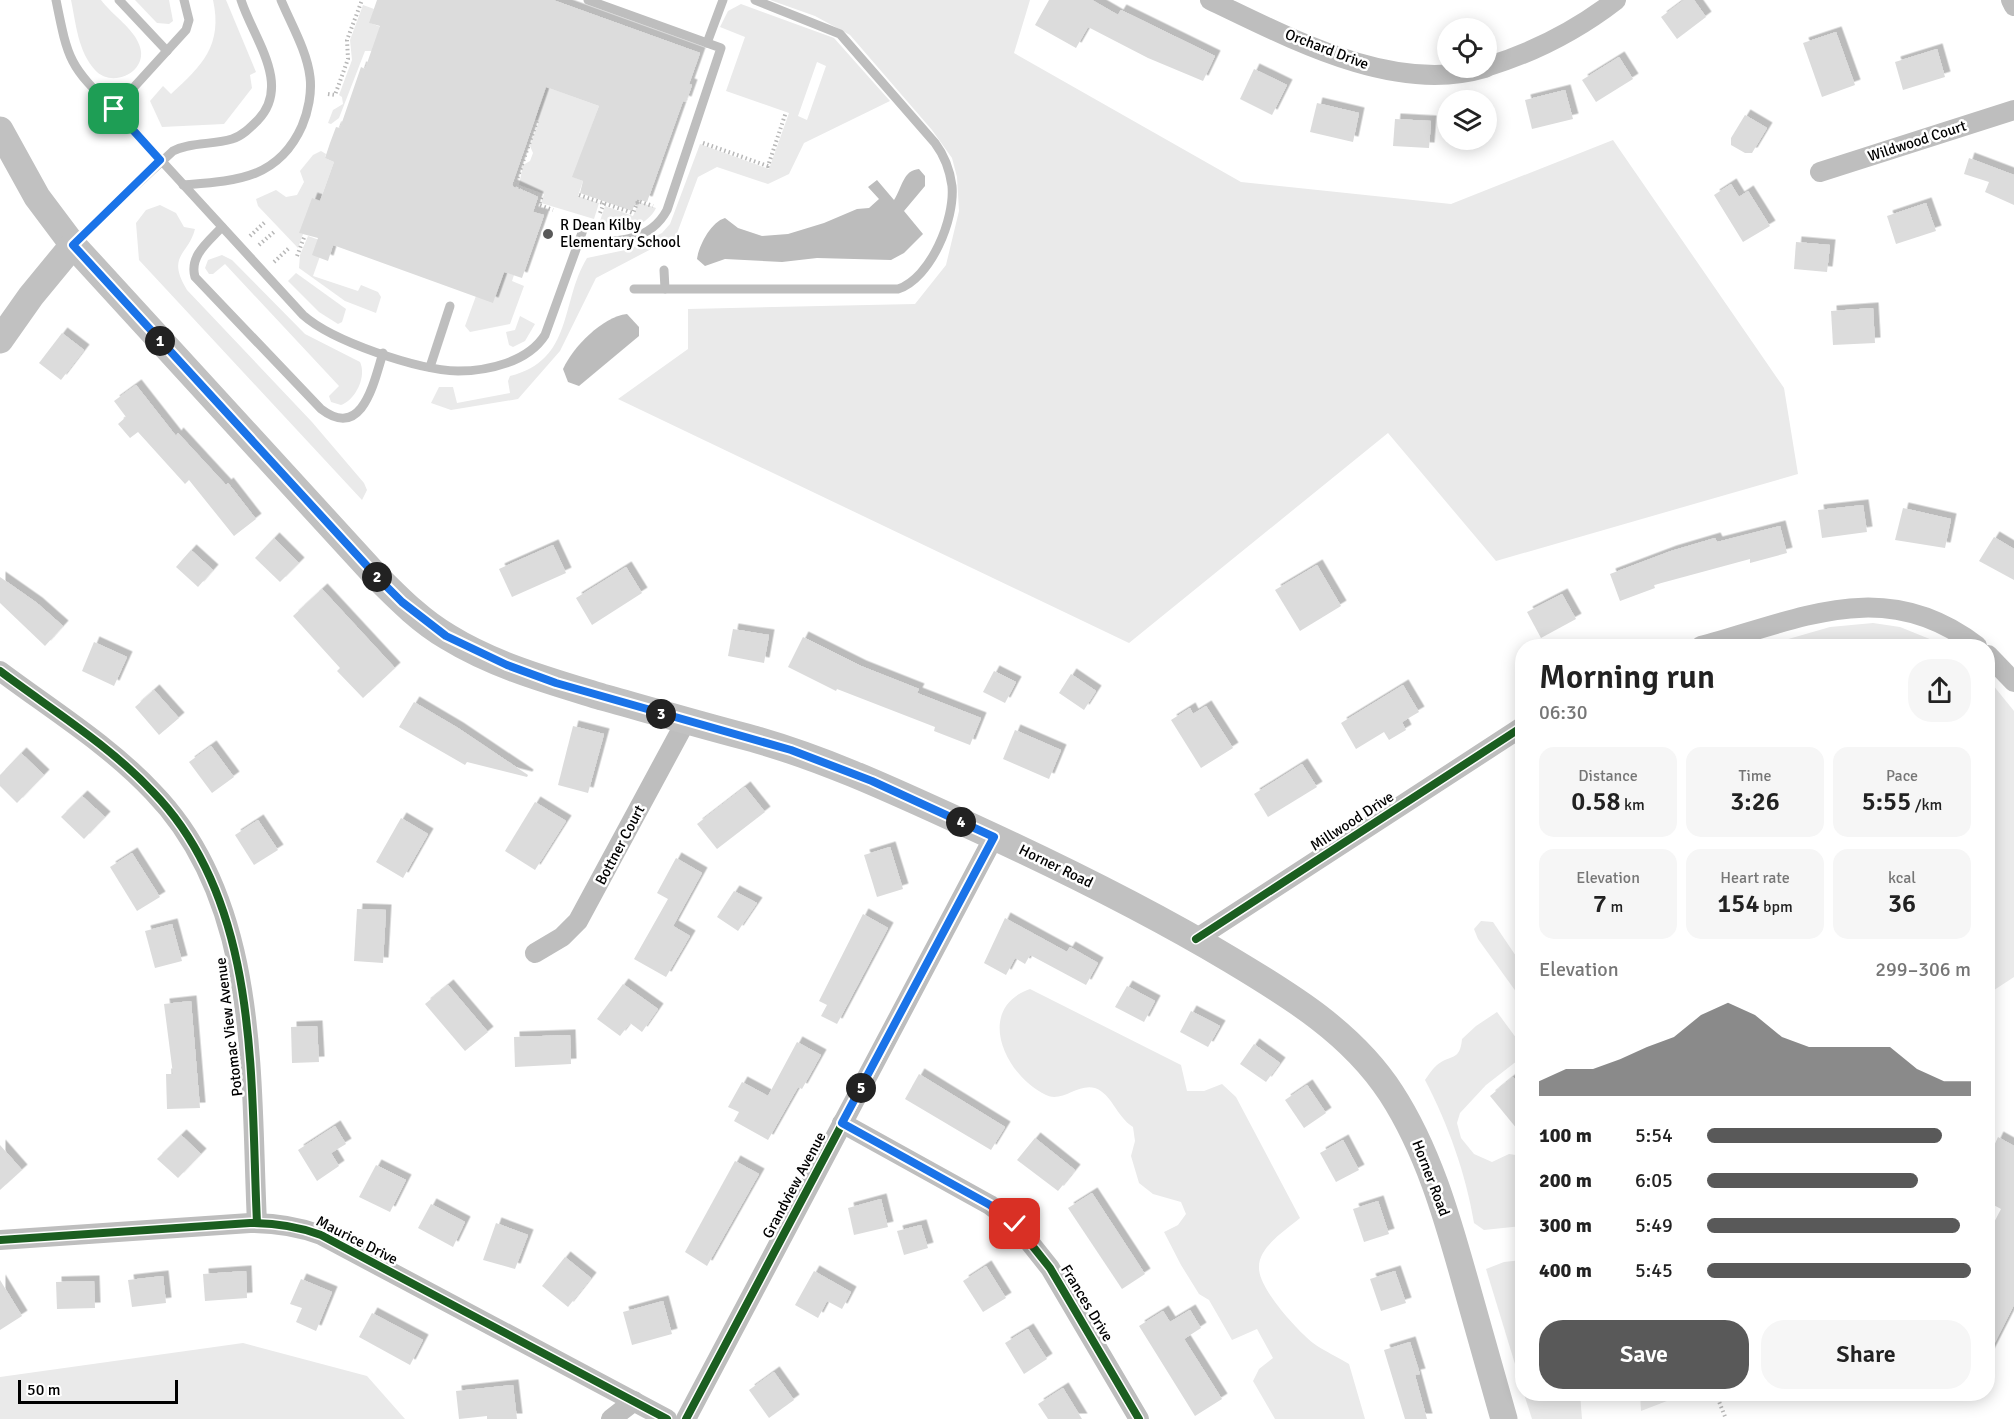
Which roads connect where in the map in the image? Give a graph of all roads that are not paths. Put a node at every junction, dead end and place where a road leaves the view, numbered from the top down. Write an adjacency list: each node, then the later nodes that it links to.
1 (56, 0): 17 (lane)
2 (119, 0): 14 (lane)
3 (184, 0): 14 (lane)
4 (242, 0): 20 (lane)
5 (281, 0): 22 (lane)
6 (588, 0): 13 (lane)
7 (723, 0): 13 (lane)
8 (754, 0): 29 (lane)
9 (1210, 0): 16 (street, Orchard Drive)
10 (1616, 0): 15 (street, Orchard Drive)
11 (2012, 0): 12 (street)
12 (2014, 6)
13 (707, 43): 25 (lane)
14 (167, 51): 17 (lane)
15 (1497, 64)
16 (1437, 75)
17 (114, 109): 20 (lane)
18 (2014, 110): 21 (street, Wildwood Court)
19 (0, 130): 26 (main road, Horner Road)
20 (160, 160): 22 (lane); 26 (lane)
21 (1820, 172)
22 (183, 185): 23 (lane)
23 (222, 227): 32 (lane); 32 (lane)
24 (583, 230): 25 (lane)
25 (578, 243): 33 (lane)
26 (73, 245): 31 (main road); 39 (main road, Horner Road)
27 (664, 270): 29 (lane)
28 (634, 289): 29 (lane)
29 (665, 289)
30 (450, 306): 33 (lane)
31 (0, 340)
32 (383, 353): 33 (lane)
33 (430, 367)
34 (1727, 639): 35 (street)
35 (1968, 639)
36 (1995, 662): 38 (street)
37 (0, 671): 45 (street, Potomac View Avenue)
38 (2014, 682)
39 (686, 721): 41 (main road, Horner Road); 43 (street, Bottner Court)
40 (1515, 732): 42 (street, Millwood Drive)
41 (994, 837): 42 (main road, Horner Road); 44 (street, Grandview Avenue)
42 (1196, 939): 52 (main road, Horner Road)
43 (535, 953)
44 (842, 1123): 50 (street, Grandview Avenue); 51 (street, Frances Drive)
45 (257, 1223): 46 (street, Maurice Drive); 47 (street, Maurice Drive)
46 (0, 1240)
47 (634, 1401): 48 (street); 49 (street, Maurice Drive)
48 (611, 1419)
49 (667, 1419)
50 (686, 1419)
51 (1139, 1419)
52 (1503, 1419)

